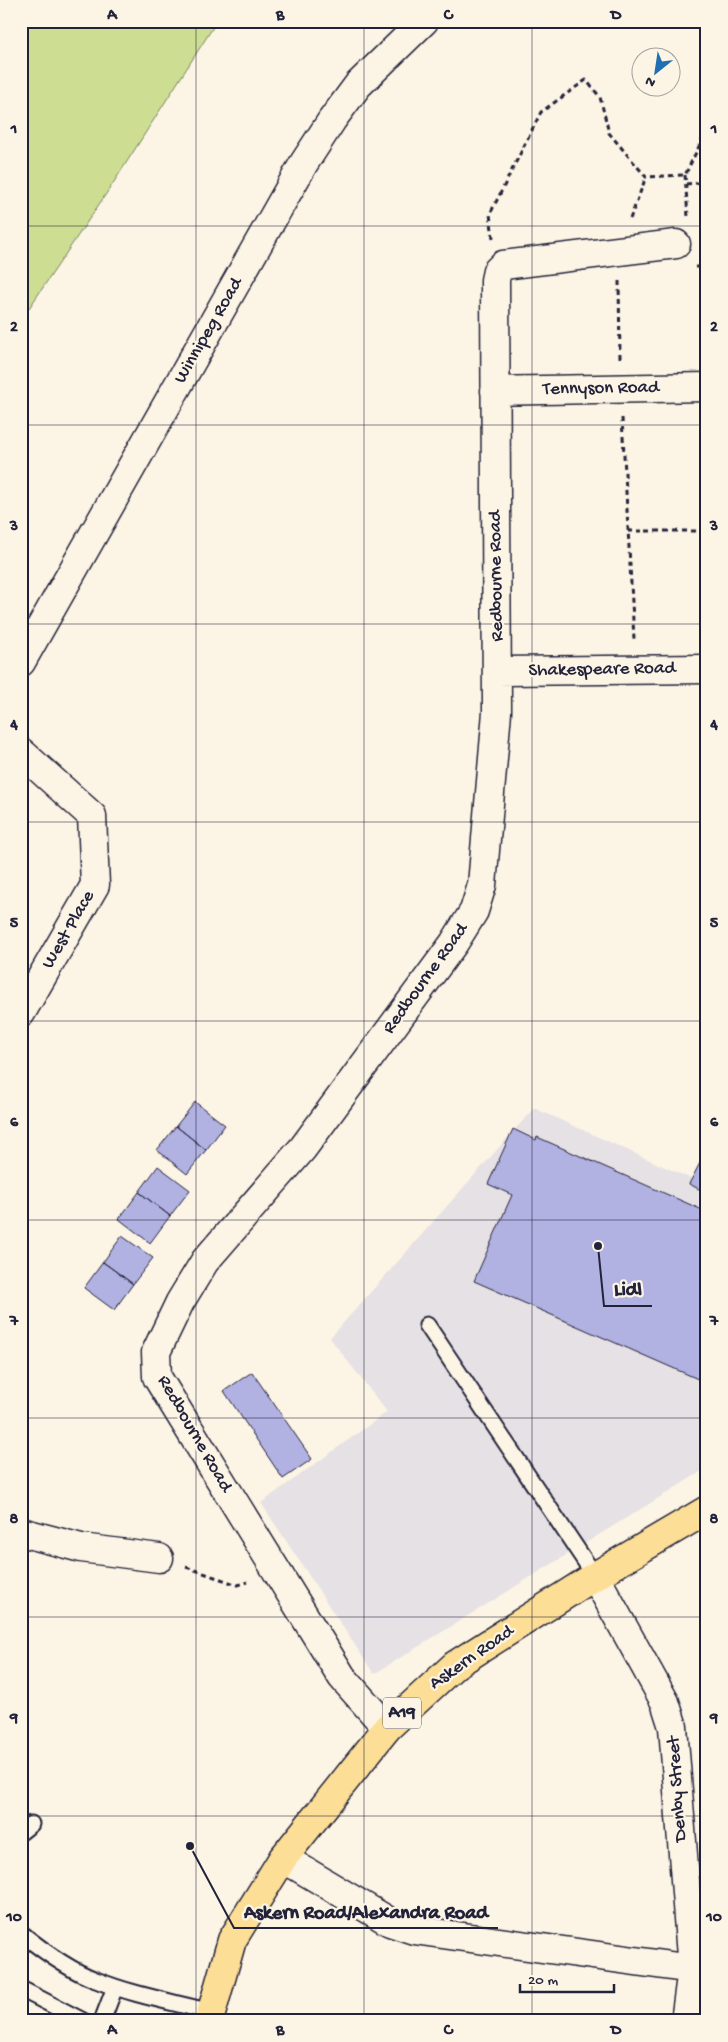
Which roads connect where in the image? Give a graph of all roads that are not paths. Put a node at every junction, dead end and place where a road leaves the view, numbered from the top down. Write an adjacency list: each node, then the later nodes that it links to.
1 (424, 21): 5 (street, Winnipeg Road)
2 (676, 244): 4 (street, Redbourne Road)
3 (707, 387): 4 (street, Tennyson Road)
4 (495, 391): 7 (street, Redbourne Road)
5 (21, 662)
6 (707, 669): 7 (street, Shakespeare Road)
7 (498, 671): 15 (street, Redbourne Road)
8 (21, 752): 9 (street, West Place)
9 (21, 1013)
10 (427, 1326): 14 (lane)
11 (707, 1510): 14 (highway, Askern Road / A19)
12 (21, 1532): 13 (street)
13 (159, 1558)
14 (595, 1576): 15 (highway, Askern Road / A19); 18 (street, Denby Street)
15 (387, 1728): 16 (highway, Askern Road / A19)
16 (283, 1858): 18 (street); 21 (highway, Askern Road / A19)
17 (21, 1933): 19 (lane)
18 (692, 1969): 24 (street, Denby Street)
19 (115, 1987): 21 (lane); 23 (lane)
20 (21, 1989): 22 (lane)
21 (210, 2016)
22 (83, 2021)
23 (102, 2021)
24 (686, 2021)

